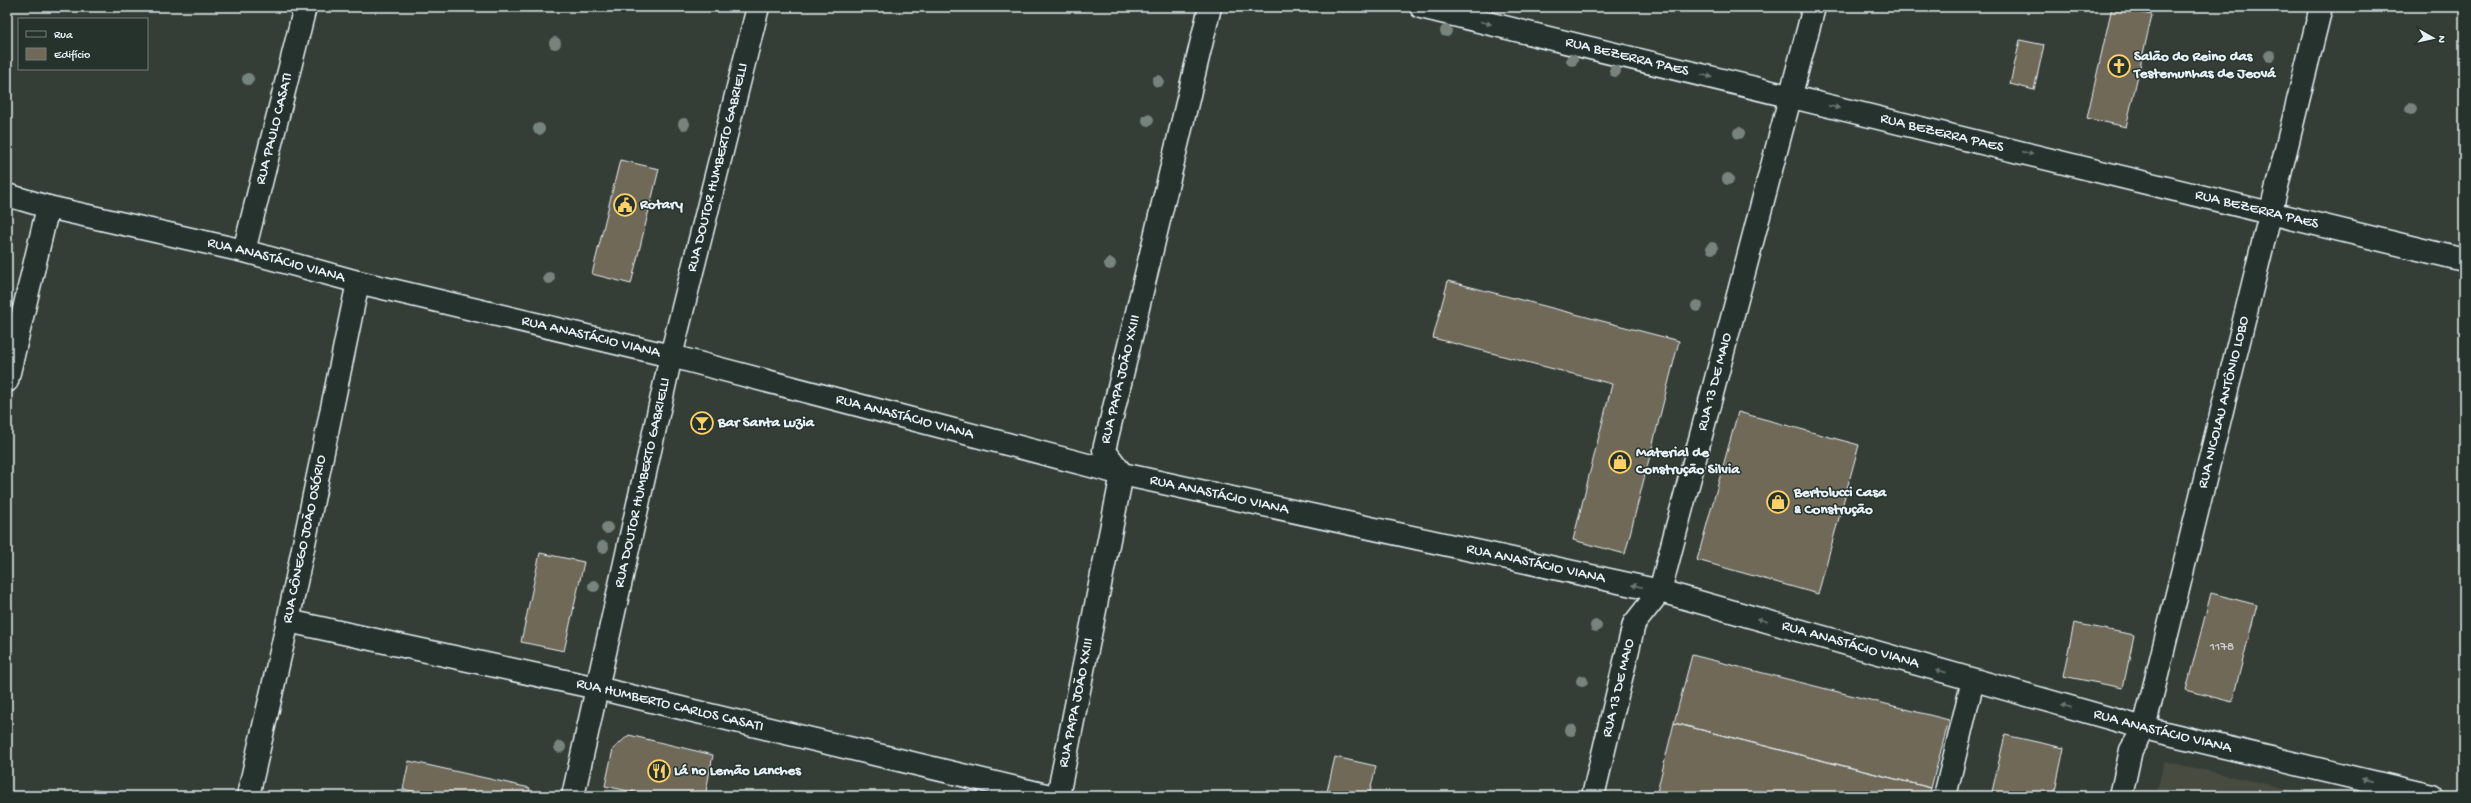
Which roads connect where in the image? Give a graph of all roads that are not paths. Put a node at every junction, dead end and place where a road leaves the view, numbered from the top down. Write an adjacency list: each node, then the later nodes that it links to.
1 (305, 7): 11 (street, RUA PAULO CASATI)
2 (758, 7): 14 (street, RUA DOUTOR HUMBERTO GABRIELLI)
3 (1210, 7): 16 (street, RUA PAPA JOÃO XXIII)
4 (1421, 7): 7 (street, RUA BEZERRA PAES, one-way to 7)
5 (1814, 7): 7 (street, RUA 13 DE MAIO)
6 (2321, 7): 10 (street, RUA NICOLAU ANTÔNIO LOBO)
7 (1790, 96): 10 (street, RUA BEZERRA PAES, one-way to 10); 17 (street, RUA 13 DE MAIO)
8 (7, 195): 9 (street, RUA ANASTÁCIO VIANA)
9 (48, 207): 11 (street, RUA ANASTÁCIO VIANA); 15 (street)
10 (2270, 211): 12 (street, RUA BEZERRA PAES); 21 (street, RUA NICOLAU ANTÔNIO LOBO)
11 (244, 251): 13 (street, RUA ANASTÁCIO VIANA)
12 (2464, 260)
13 (358, 282): 14 (street, RUA ANASTÁCIO VIANA); 18 (street, RUA CÔNEGO JOÃO OSÓRIO)
14 (670, 356): 16 (street, RUA ANASTÁCIO VIANA); 20 (street, RUA DOUTOR HUMBERTO GABRIELLI)
15 (7, 381)
16 (1122, 474): 17 (street, RUA ANASTÁCIO VIANA, one-way to 16); 25 (street, RUA PAPA JOÃO XXIII)
17 (1660, 591): 19 (street, RUA ANASTÁCIO VIANA, one-way to 17); 26 (street, RUA 13 DE MAIO)
18 (288, 621): 20 (street, RUA HUMBERTO CARLOS CASATI); 22 (street, RUA CÔNEGO JOÃO OSÓRIO)
19 (1973, 680): 21 (street, RUA ANASTÁCIO VIANA, one-way to 19); 27 (street)
20 (597, 688): 23 (street, RUA DOUTOR HUMBERTO GABRIELLI); 24 (street, RUA HUMBERTO CARLOS CASATI)
21 (2144, 728): 28 (street, RUA NICOLAU ANTÔNIO LOBO); 29 (street, RUA ANASTÁCIO VIANA, one-way to 21)
22 (248, 796)
23 (573, 796)
24 (1050, 796)
25 (1058, 796)
26 (1593, 796)
27 (1945, 796)
28 (2121, 796)
29 (2432, 796)

